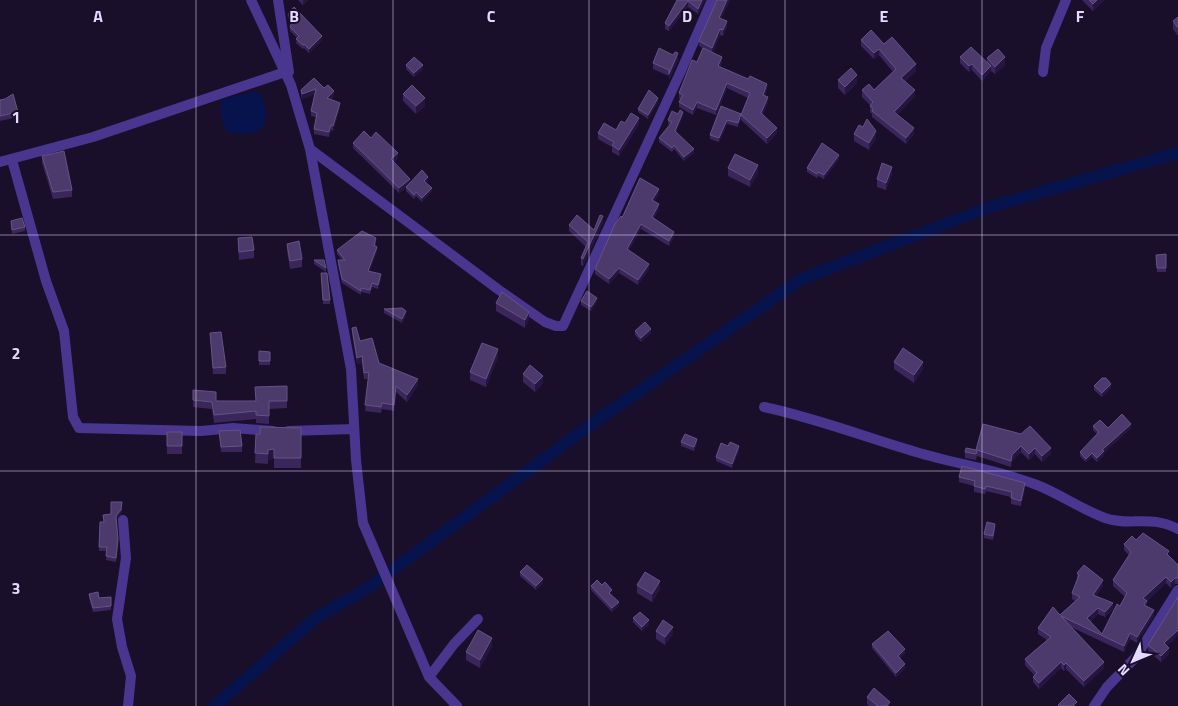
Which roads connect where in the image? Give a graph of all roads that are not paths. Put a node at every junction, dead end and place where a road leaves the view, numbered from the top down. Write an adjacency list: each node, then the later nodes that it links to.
1 (251, 0): 5 (street)
2 (278, 0): 7 (street)
3 (712, 0): 8 (street)
4 (1066, 0): 6 (street)
5 (285, 72): 7 (street); 9 (street)
6 (1043, 72)
7 (291, 85): 8 (street)
8 (310, 149): 12 (street)
9 (12, 160): 10 (street); 12 (street)
10 (0, 162)
11 (764, 407): 14 (street)
12 (354, 428): 17 (street)
13 (123, 520): 18 (street)
14 (1178, 529)
15 (1178, 590): 20 (street)
16 (478, 619): 17 (street)
17 (429, 677): 19 (street)
18 (128, 706)
19 (457, 706)
20 (1094, 706)

